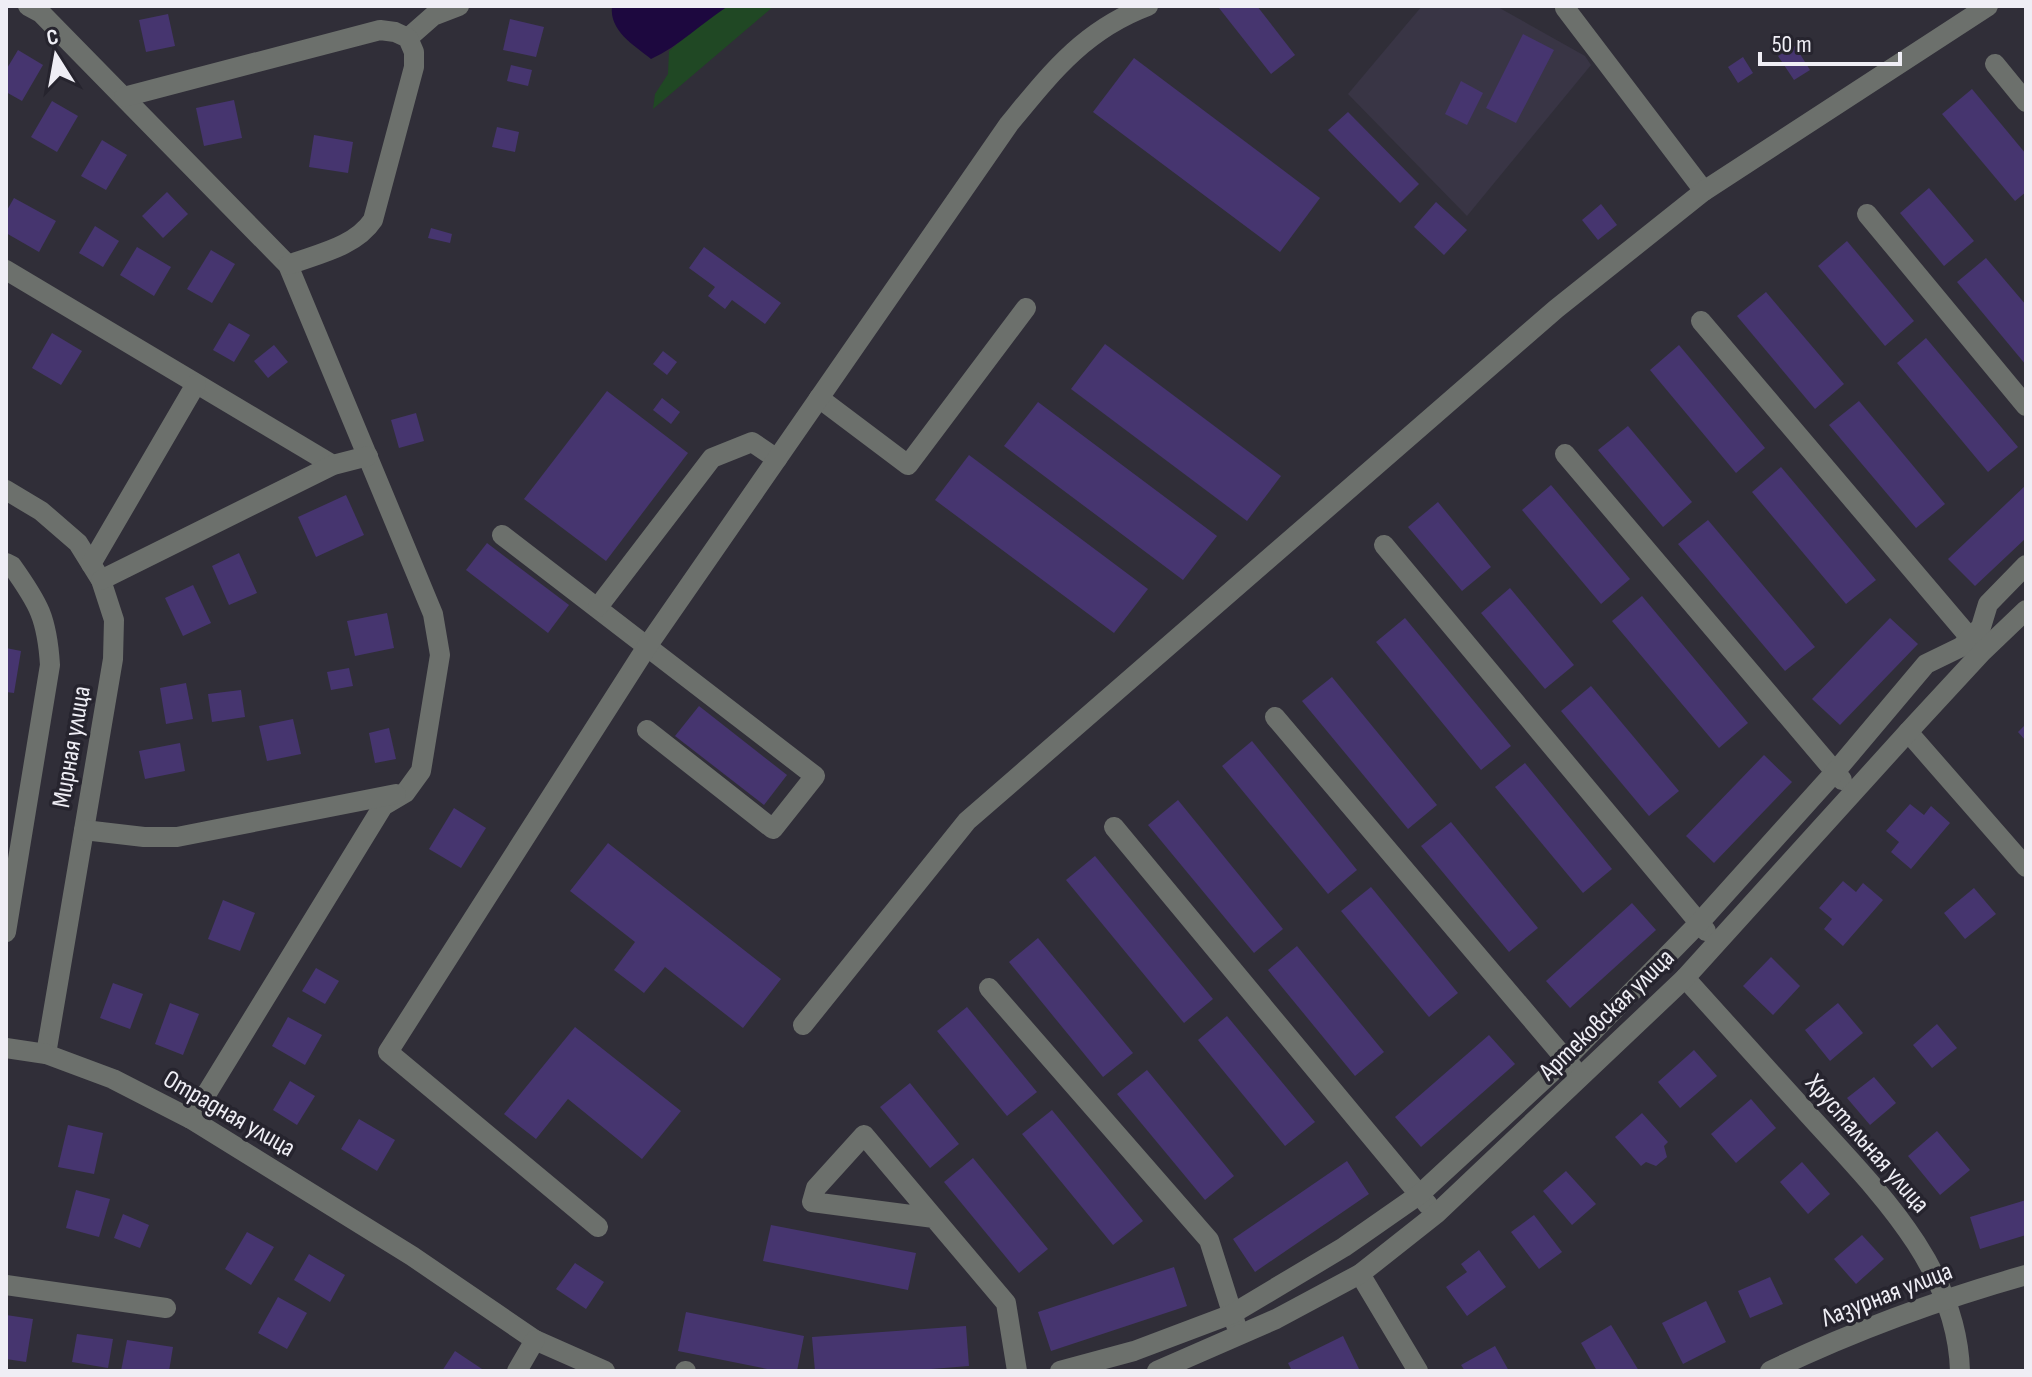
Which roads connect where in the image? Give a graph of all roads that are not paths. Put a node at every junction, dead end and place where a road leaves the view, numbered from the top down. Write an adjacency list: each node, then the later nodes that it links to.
1 (28, 6): 8 (street)
2 (459, 6): 6 (street)
3 (1148, 6): 17 (street)
4 (1988, 6): 10 (street)
5 (1565, 8): 10 (street)
6 (408, 38): 8 (street); 12 (street)
7 (1995, 64): 9 (street)
8 (124, 97): 12 (street)
9 (2026, 102)
10 (1704, 191): 48 (street)
11 (1867, 214): 18 (street)
12 (288, 265): 20 (street)
13 (6, 270): 16 (street)
14 (1026, 308): 17 (street)
15 (1701, 321): 32 (street)
16 (196, 384): 22 (street); 28 (street)
17 (819, 398): 21 (street)
18 (2026, 406)
19 (1565, 454): 36 (street)
20 (368, 456): 22 (street); 38 (street)
21 (777, 459): 29 (street); 31 (street)
22 (333, 465): 28 (street)
23 (6, 490): 28 (street, Мирная улица)
24 (502, 535): 29 (street)
25 (1384, 545): 43 (street)
26 (6, 563): 39 (street, Мирная улица)
27 (2026, 565): 32 (street)
28 (96, 572): 41 (street, Мирная улица)
29 (598, 607): 31 (street)
30 (2026, 610): 32 (street, Артековская улица)
31 (648, 645): 34 (street); 57 (street)
32 (1976, 645): 35 (street, Артековская улица); 36 (street)
33 (1275, 717): 51 (street)
34 (647, 730)
35 (1908, 732): 37 (street, Артековская улица); 42 (street)
36 (1835, 772): 37 (street); 43 (street)
37 (1853, 792): 45 (street, Артековская улица)
38 (405, 793): 41 (street); 53 (street)
39 (15, 822): 44 (street, Мирная улица)
40 (1114, 827): 54 (street)
41 (84, 830): 50 (street, Мирная улица)
42 (2026, 867)
43 (1699, 923): 45 (street); 51 (street)
44 (6, 932)
45 (1716, 943): 46 (street, Артековская улица)
46 (1685, 978): 52 (street, Артековская улица); 61 (street, Хрустальная улица)
47 (989, 988): 63 (street)
48 (803, 1025)
49 (6, 1048): 50 (street, Отрадная улица)
50 (46, 1054): 53 (street, Отрадная улица)
51 (1565, 1060): 52 (street); 54 (street)
52 (1580, 1077): 55 (street, Артековская улица)
53 (191, 1119): 65 (street, Отрадная улица)
54 (1420, 1194): 55 (street); 63 (street)
55 (1436, 1214): 58 (street, Артековская улица)
56 (934, 1218): 56 (street); 68 (street)
57 (598, 1227)
58 (1360, 1274): 64 (street, Артековская улица); 71 (street)
59 (2026, 1275): 61 (street, Лазурная улица)
60 (6, 1285): 62 (street)
61 (1945, 1298): 72 (street, Лазурная улица); 73 (street, Хрустальная улица)
62 (166, 1308)
63 (1232, 1314): 64 (street); 69 (street)
64 (1240, 1336): 70 (street, Артековская улица)
65 (535, 1340): 66 (street); 67 (street)
66 (517, 1371)
67 (605, 1371)
68 (1017, 1371)
69 (1060, 1371)
70 (1157, 1371)
71 (1418, 1371)
72 (1770, 1371)
73 (1960, 1371)

